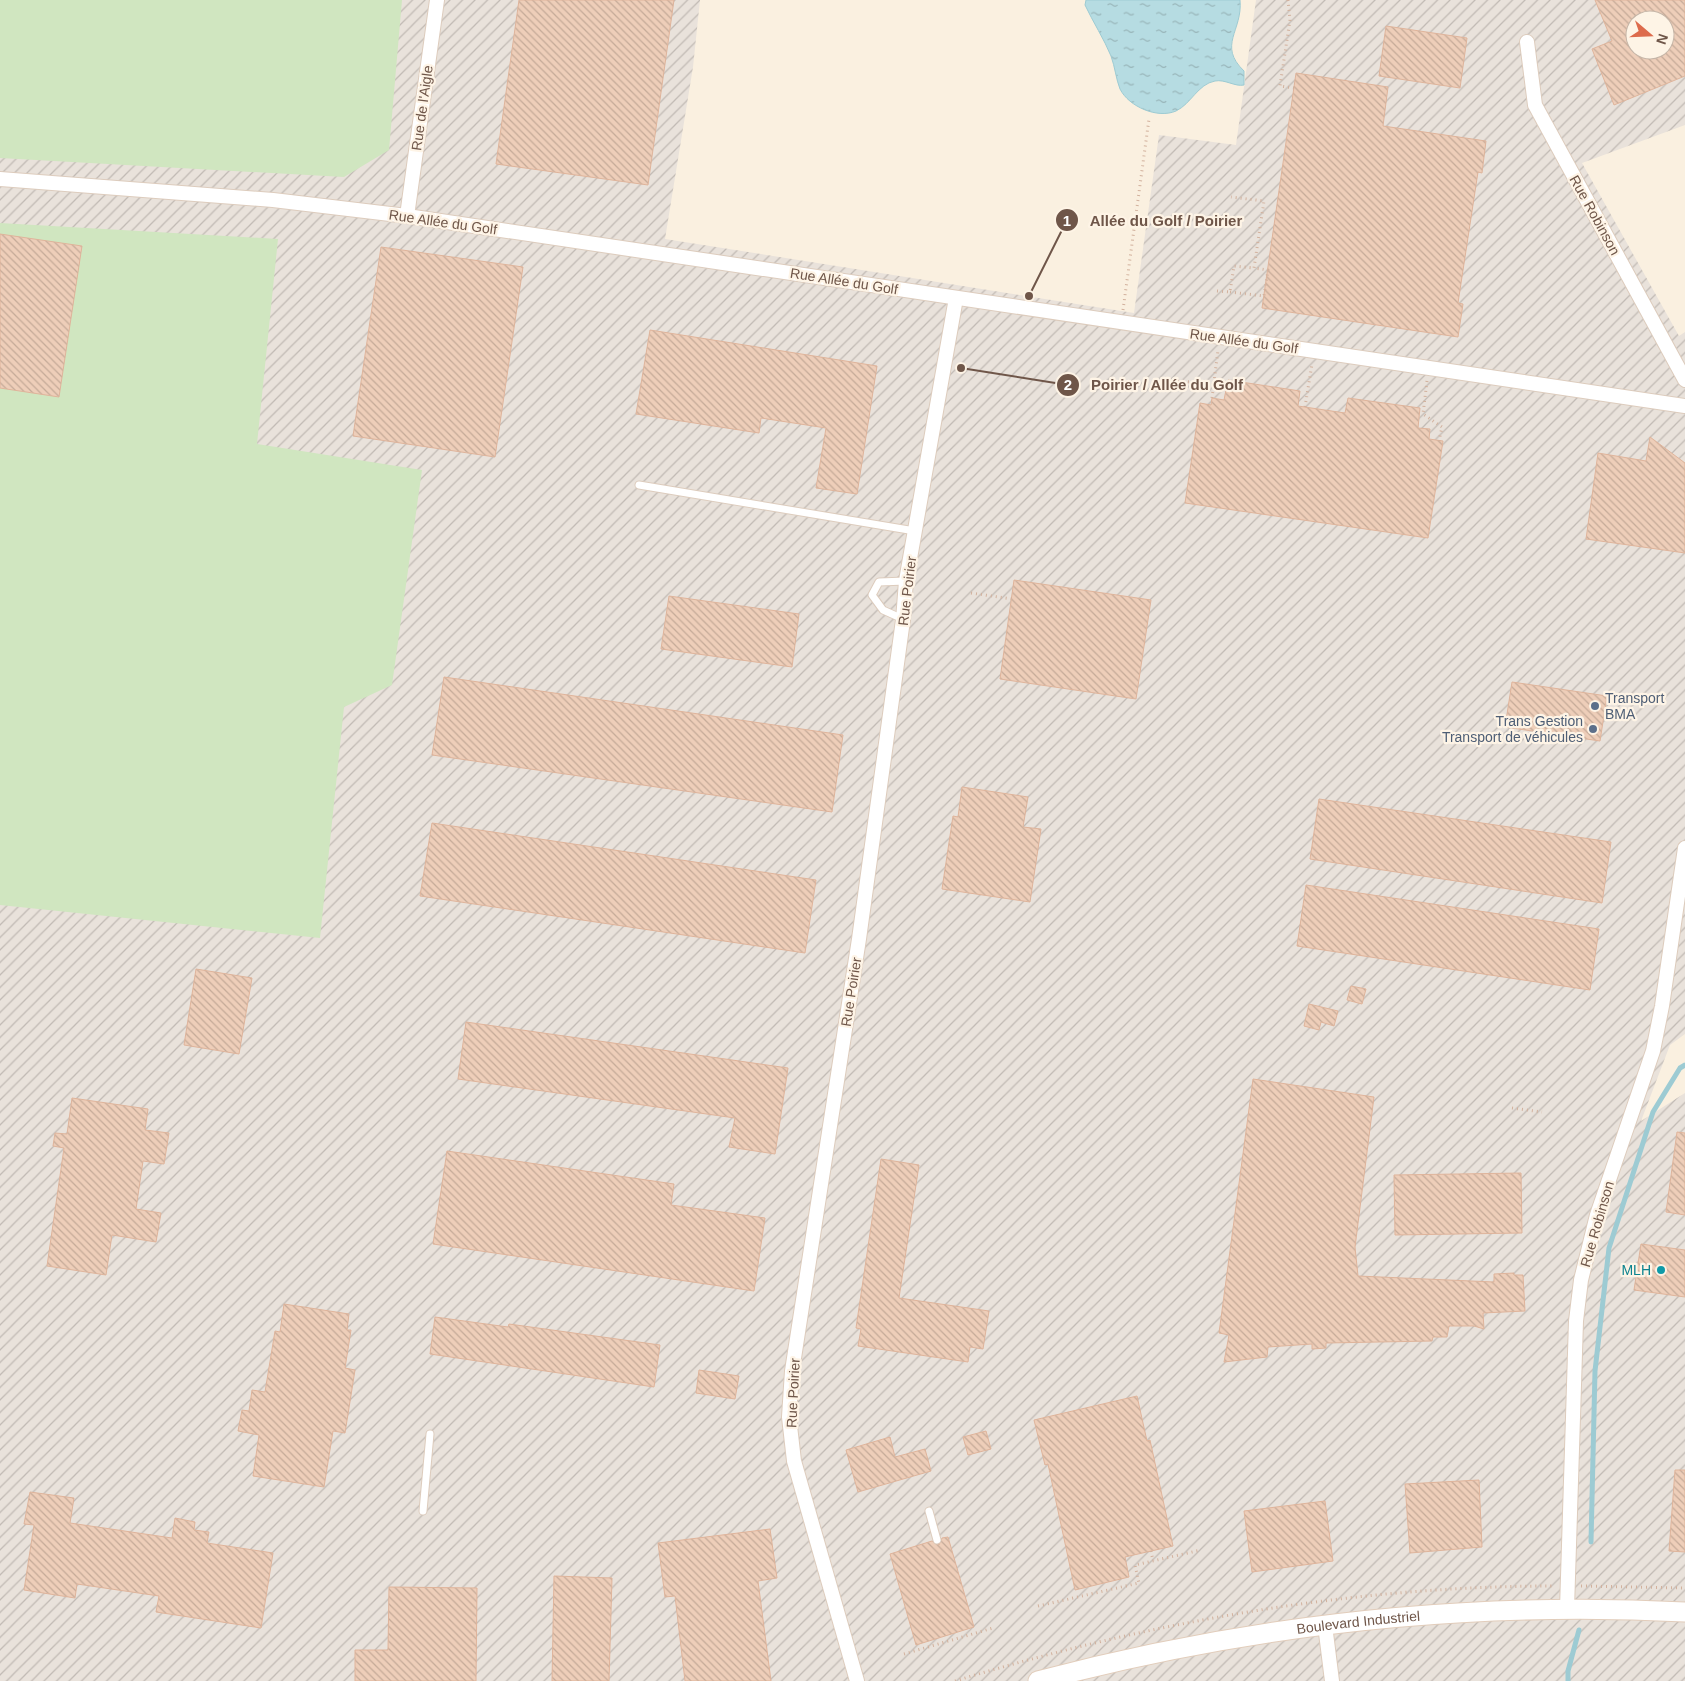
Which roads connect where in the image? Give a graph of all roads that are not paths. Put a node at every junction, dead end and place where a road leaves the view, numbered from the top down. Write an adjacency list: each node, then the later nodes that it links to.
1 (437, 0): 4 (street, Rue de l'Aigle)
2 (1527, 42): 6 (street, Rue Robinson)
3 (0, 179): 4 (street, Rue Allée du Golf)
4 (407, 216): 5 (street, Rue Allée du Golf)
5 (956, 298): 7 (street, Rue Allée du Golf); 9 (street, Rue Poirier)
6 (1685, 380)
7 (1685, 406)
8 (639, 485): 9 (lane)
9 (916, 531): 10 (street, Rue Poirier)
10 (906, 581): 11 (street, Rue Poirier); 11 (lane)
11 (903, 620): 20 (street, Rue Poirier)
12 (1685, 848): 17 (street, Rue Robinson)
13 (430, 1434): 14 (lane)
14 (423, 1511)
15 (929, 1511): 16 (lane)
16 (937, 1540)
17 (1567, 1609): 18 (street, Boulevard Industriel); 19 (street, Boulevard Industriel)
18 (1685, 1612)
19 (1325, 1624): 21 (street, Boulevard Industriel); 22 (street)
20 (856, 1681)
21 (1038, 1681)
22 (1332, 1681)

